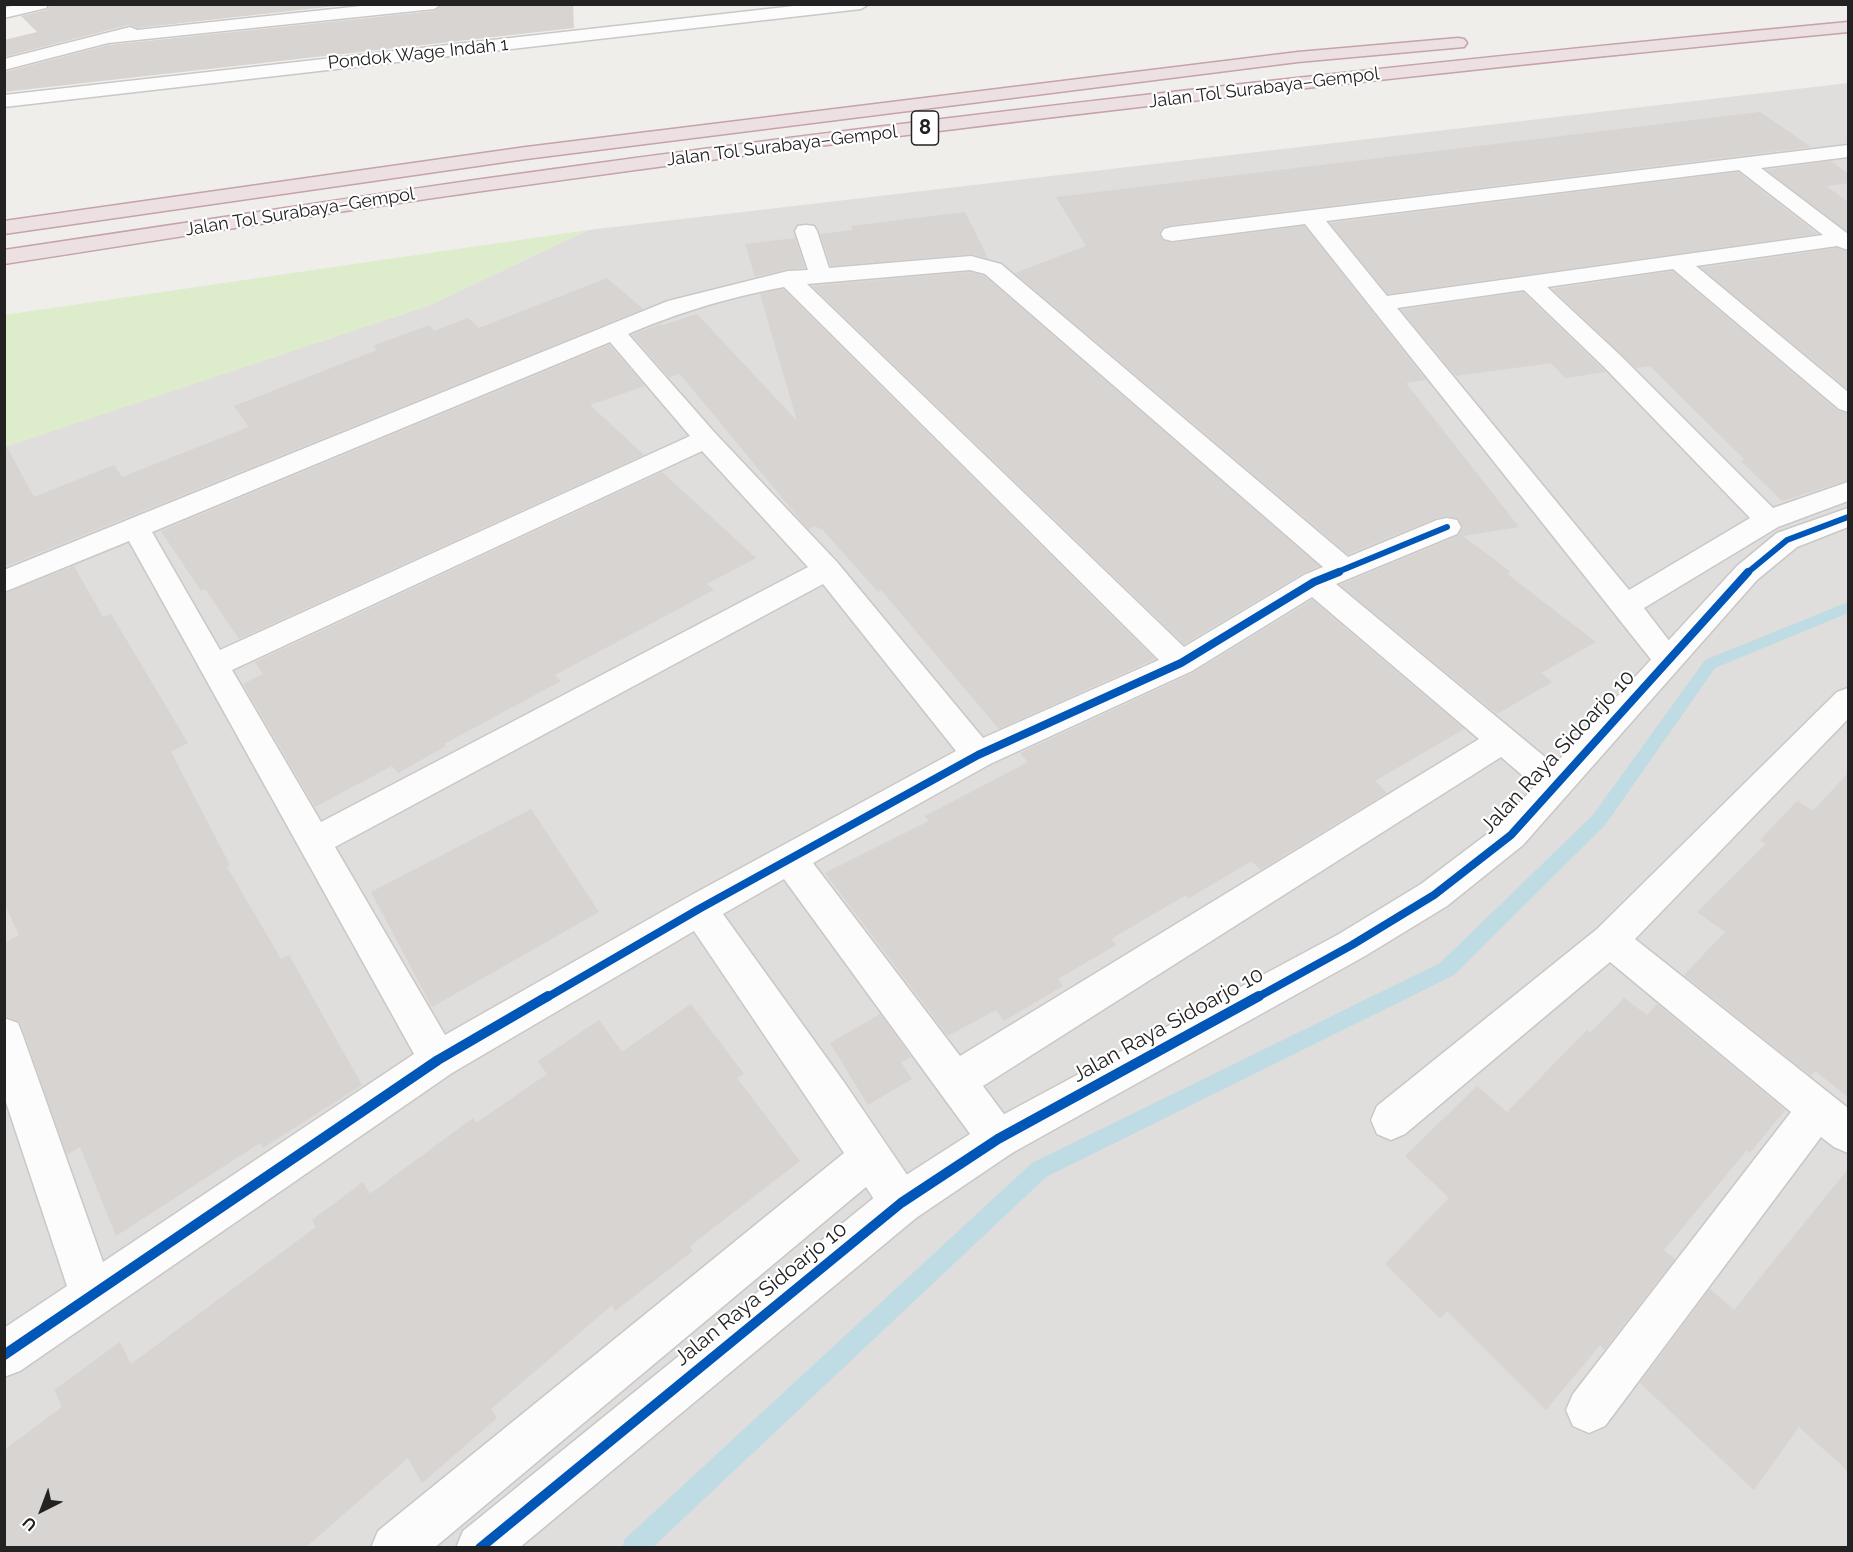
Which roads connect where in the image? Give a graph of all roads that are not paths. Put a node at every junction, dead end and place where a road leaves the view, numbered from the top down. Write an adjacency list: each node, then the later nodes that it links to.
1 (40, 4): 6 (street)
2 (861, 4): 4 (street, Pondok Wage Indah 1)
3 (431, 5): 8 (street)
4 (831, 6): 11 (street, Pondok Wage Indah 1)
5 (209, 10): 8 (street)
6 (4, 14)
7 (1848, 27): 19 (highway, Jalan Tol Surabaya–Gempol / 8)
8 (109, 38): 10 (street)
9 (1473, 41): 15 (highway, Jalan Tol Surabaya–Gempol / 8)
10 (4, 65)
11 (4, 101)
12 (1848, 151): 13 (street)
13 (1743, 164): 14 (street); 18 (street)
14 (1311, 217): 17 (street); 24 (street)
15 (4, 228)
16 (806, 231): 21 (street)
17 (1172, 234)
18 (1845, 241): 20 (street)
19 (4, 257)
20 (1678, 262): 23 (street); 26 (street)
21 (820, 274): 22 (street); 34 (street)
22 (788, 278): 25 (street); 38 (street)
23 (1530, 283): 24 (street); 30 (street)
24 (1383, 303): 36 (street)
25 (613, 330): 27 (street); 31 (street)
26 (1848, 404)
27 (706, 439): 33 (street); 39 (street)
28 (1848, 491): 30 (street)
29 (1848, 517): 37 (street, Jalan Raya Sidoarjo 10)
30 (1768, 520): 36 (street)
31 (135, 527): 35 (street); 39 (street)
32 (1447, 527): 34 (street)
33 (827, 569): 42 (street); 44 (street)
34 (1330, 576): 38 (street); 41 (street)
35 (4, 582)
36 (1625, 606): 37 (street)
37 (1668, 659): 43 (street, Jalan Raya Sidoarjo 10)
38 (1181, 663): 42 (street)
39 (214, 665): 44 (street)
40 (1848, 700): 47 (street)
41 (1503, 740): 43 (street); 50 (street)
42 (978, 755): 45 (street)
43 (1556, 785): 53 (street, Jalan Raya Sidoarjo 10)
44 (314, 842): 49 (street)
45 (789, 859): 46 (street); 50 (street)
46 (699, 909): 49 (street); 54 (street)
47 (1610, 940): 51 (street); 52 (street)
48 (4, 1036): 56 (street)
49 (438, 1060): 56 (street)
50 (954, 1082): 53 (street)
51 (1391, 1120)
52 (1833, 1121): 58 (street)
53 (998, 1139): 55 (street, Jalan Raya Sidoarjo 10)
54 (871, 1157): 55 (street); 59 (street)
55 (902, 1203): 60 (street, Jalan Raya Sidoarjo 10)
56 (92, 1295): 57 (street)
57 (4, 1355)
58 (1589, 1410)
59 (395, 1548)
60 (480, 1548)

